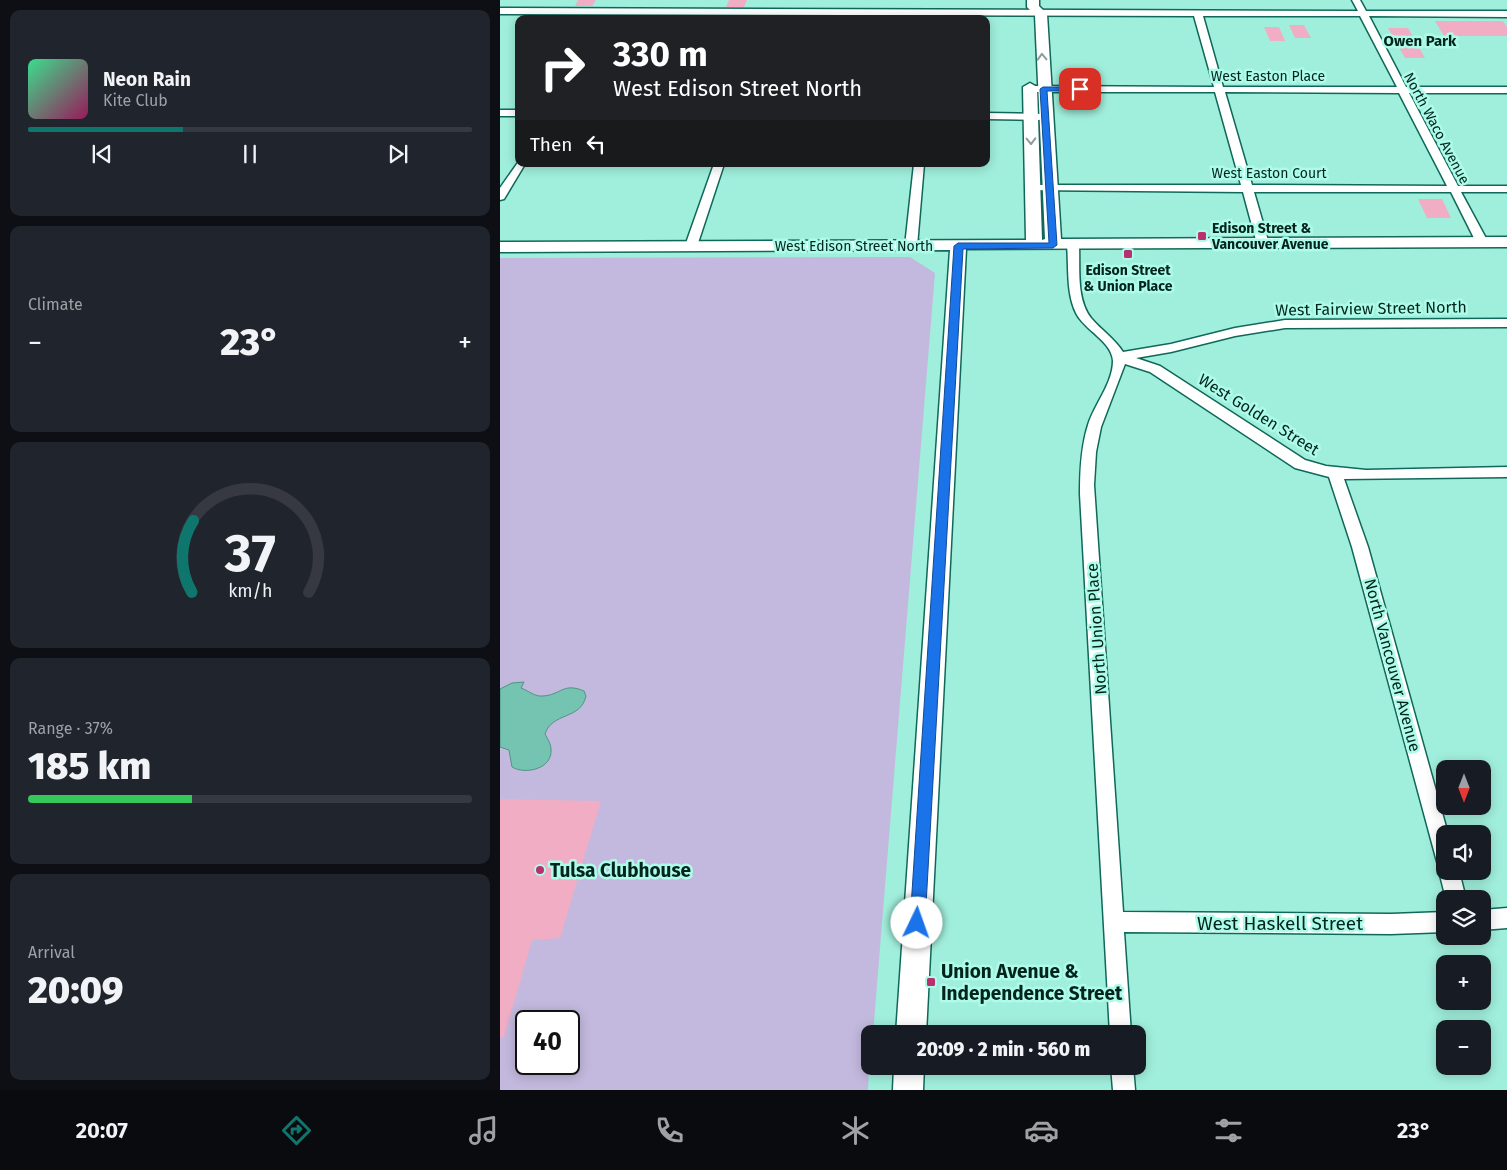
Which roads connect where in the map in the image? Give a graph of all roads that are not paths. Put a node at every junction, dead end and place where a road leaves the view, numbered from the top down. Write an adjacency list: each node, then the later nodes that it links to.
1 (500, 5): 5 (street)
2 (1359, 7): 3 (street); 4 (street); 10 (street); 14 (street, North Waco Avenue)
3 (1197, 8): 9 (street); 13 (street)
4 (1507, 8)
5 (609, 9): 6 (street); 7 (street)
6 (772, 10): 8 (street)
7 (500, 11)
8 (935, 11): 9 (street)
9 (1032, 12): 12 (street, one-way to 9)
10 (1507, 14)
11 (1029, 72): 12 (street)
12 (1036, 89): 13 (street, West Easton Place); 19 (street); 20 (street)
13 (1220, 90): 14 (street, West Easton Place); 25 (street)
14 (1401, 90): 15 (street, West Easton Place); 27 (street, North Waco Avenue)
15 (1507, 90)
16 (500, 113): 17 (street)
17 (515, 113)
18 (990, 116): 19 (street)
19 (1030, 117): 20 (street); 24 (street, one-way to 24)
20 (1045, 117): 26 (street)
21 (518, 167): 29 (street)
22 (718, 167): 36 (street)
23 (919, 167): 37 (street)
24 (1032, 188): 26 (street, West Easton Court); 33 (street)
25 (1247, 188): 26 (street, West Easton Court); 27 (street, West Easton Court); 32 (street)
26 (1050, 189): 34 (street)
27 (1455, 189): 28 (street, West Easton Court); 30 (street, North Waco Avenue)
28 (1507, 189)
29 (500, 197)
30 (1482, 242): 31 (street, West Edison Street North); 32 (street, West Edison Street North)
31 (1507, 242)
32 (1263, 244): 35 (street, West Edison Street North)
33 (1034, 245): 34 (street, West Edison Street North); 38 (street, West Edison Street North)
34 (1053, 245): 35 (street, West Edison Street North)
35 (1073, 245): 41 (street)
36 (691, 246): 37 (street, West Edison Street North); 39 (street, West Edison Street North)
37 (911, 246): 38 (street, West Edison Street North)
38 (958, 246): 49 (street)
39 (500, 247)
40 (1507, 323): 41 (street, West Fairview Street North)
41 (1119, 357): 43 (street, West Golden Street); 47 (street, North Union Place)
42 (1507, 472): 43 (street, West Golden Street)
43 (1335, 474): 44 (street, North Vancouver Avenue)
44 (1436, 825)
45 (1507, 918): 46 (street)
46 (1491, 919)
47 (1115, 922): 48 (street, West Haskell Street); 50 (street, North Union Place)
48 (1436, 922)
49 (912, 1025)
50 (1121, 1025)
51 (909, 1075): 53 (street)
52 (1123, 1075): 54 (street)
53 (908, 1090)
54 (1124, 1090)

